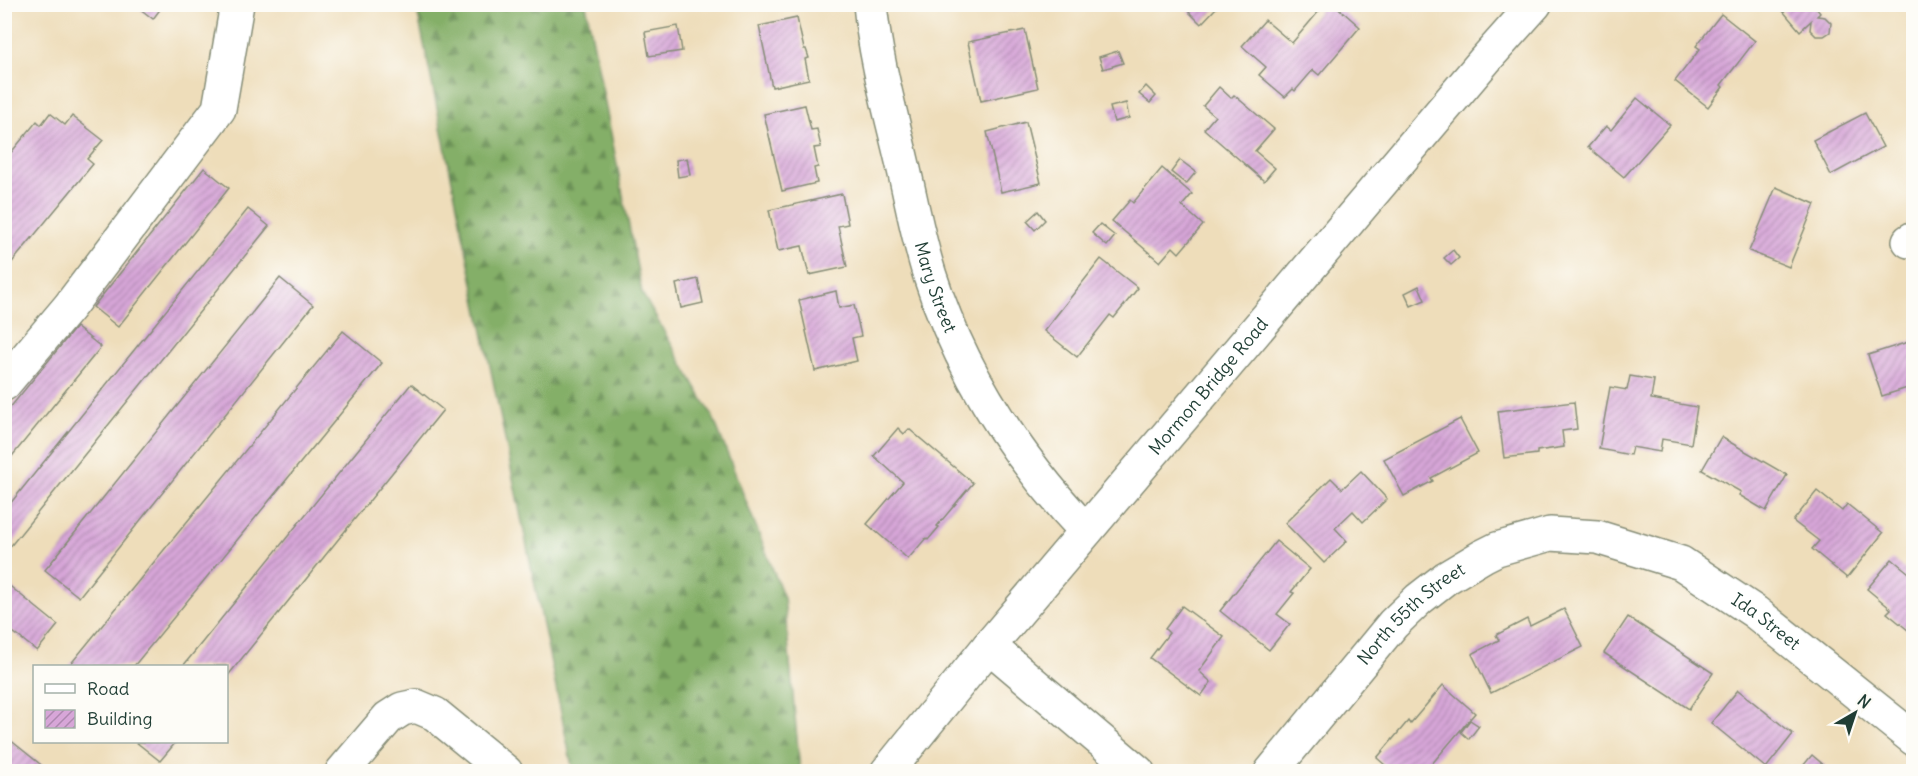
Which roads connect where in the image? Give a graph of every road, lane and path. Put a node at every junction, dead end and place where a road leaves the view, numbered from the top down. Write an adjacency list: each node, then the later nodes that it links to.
1 (237, 4): 4 (street)
2 (870, 4): 5 (street, Mary Street)
3 (1535, 4): 5 (street, Mormon Bridge Road)
4 (4, 384)
5 (1086, 531): 7 (street, Mormon Bridge Road)
6 (1597, 537): 8 (street, Ida Street); 13 (street, North 55th Street)
7 (989, 646): 11 (street, Mormon Bridge Road); 12 (street)
8 (1914, 739)
9 (342, 771): 10 (street)
10 (506, 771)
11 (887, 771)
12 (1138, 771)
13 (1271, 771)

